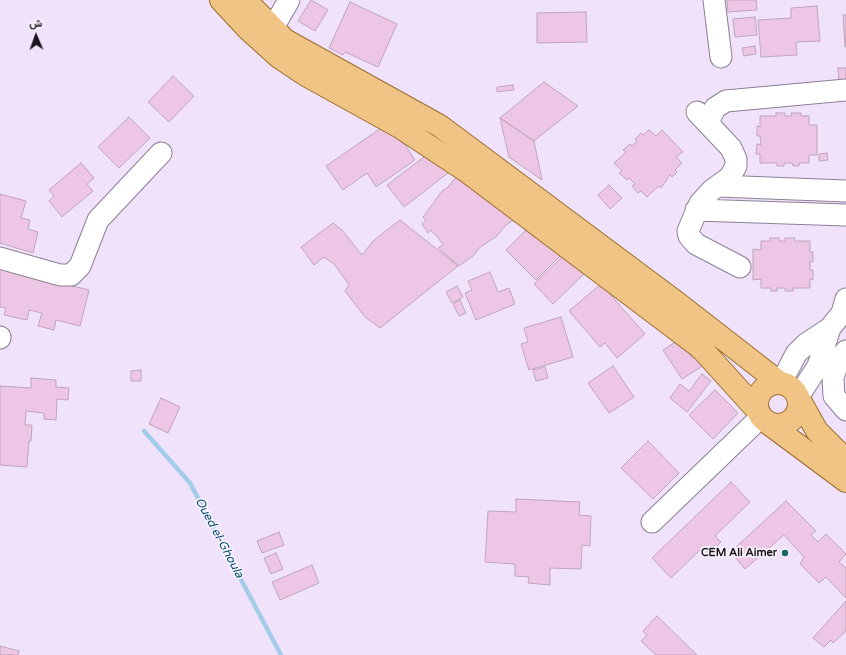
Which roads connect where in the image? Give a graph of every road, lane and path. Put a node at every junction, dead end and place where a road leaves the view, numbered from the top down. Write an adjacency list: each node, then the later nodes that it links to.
1 (221, 0): 21 (main road)
2 (245, 0): 5 (main road)
3 (289, 0): 5 (street)
4 (714, 0): 6 (street)
5 (273, 28): 18 (main road)
6 (721, 57)
7 (846, 90): 9 (street)
8 (161, 153): 13 (street)
9 (718, 186): 10 (street); 11 (street)
10 (846, 191)
11 (696, 210): 12 (street); 14 (street)
12 (846, 214)
13 (0, 258)
14 (740, 267)
15 (846, 300): 16 (street)
16 (830, 328): 18 (street); 19 (street)
17 (846, 351): 20 (street)
18 (780, 383): 19 (main road); 21 (main road)
19 (798, 397): 21 (main road); 22 (main road)
20 (846, 410)
21 (762, 417): 23 (main road); 24 (street)
22 (846, 460)
23 (846, 481)
24 (652, 522)

